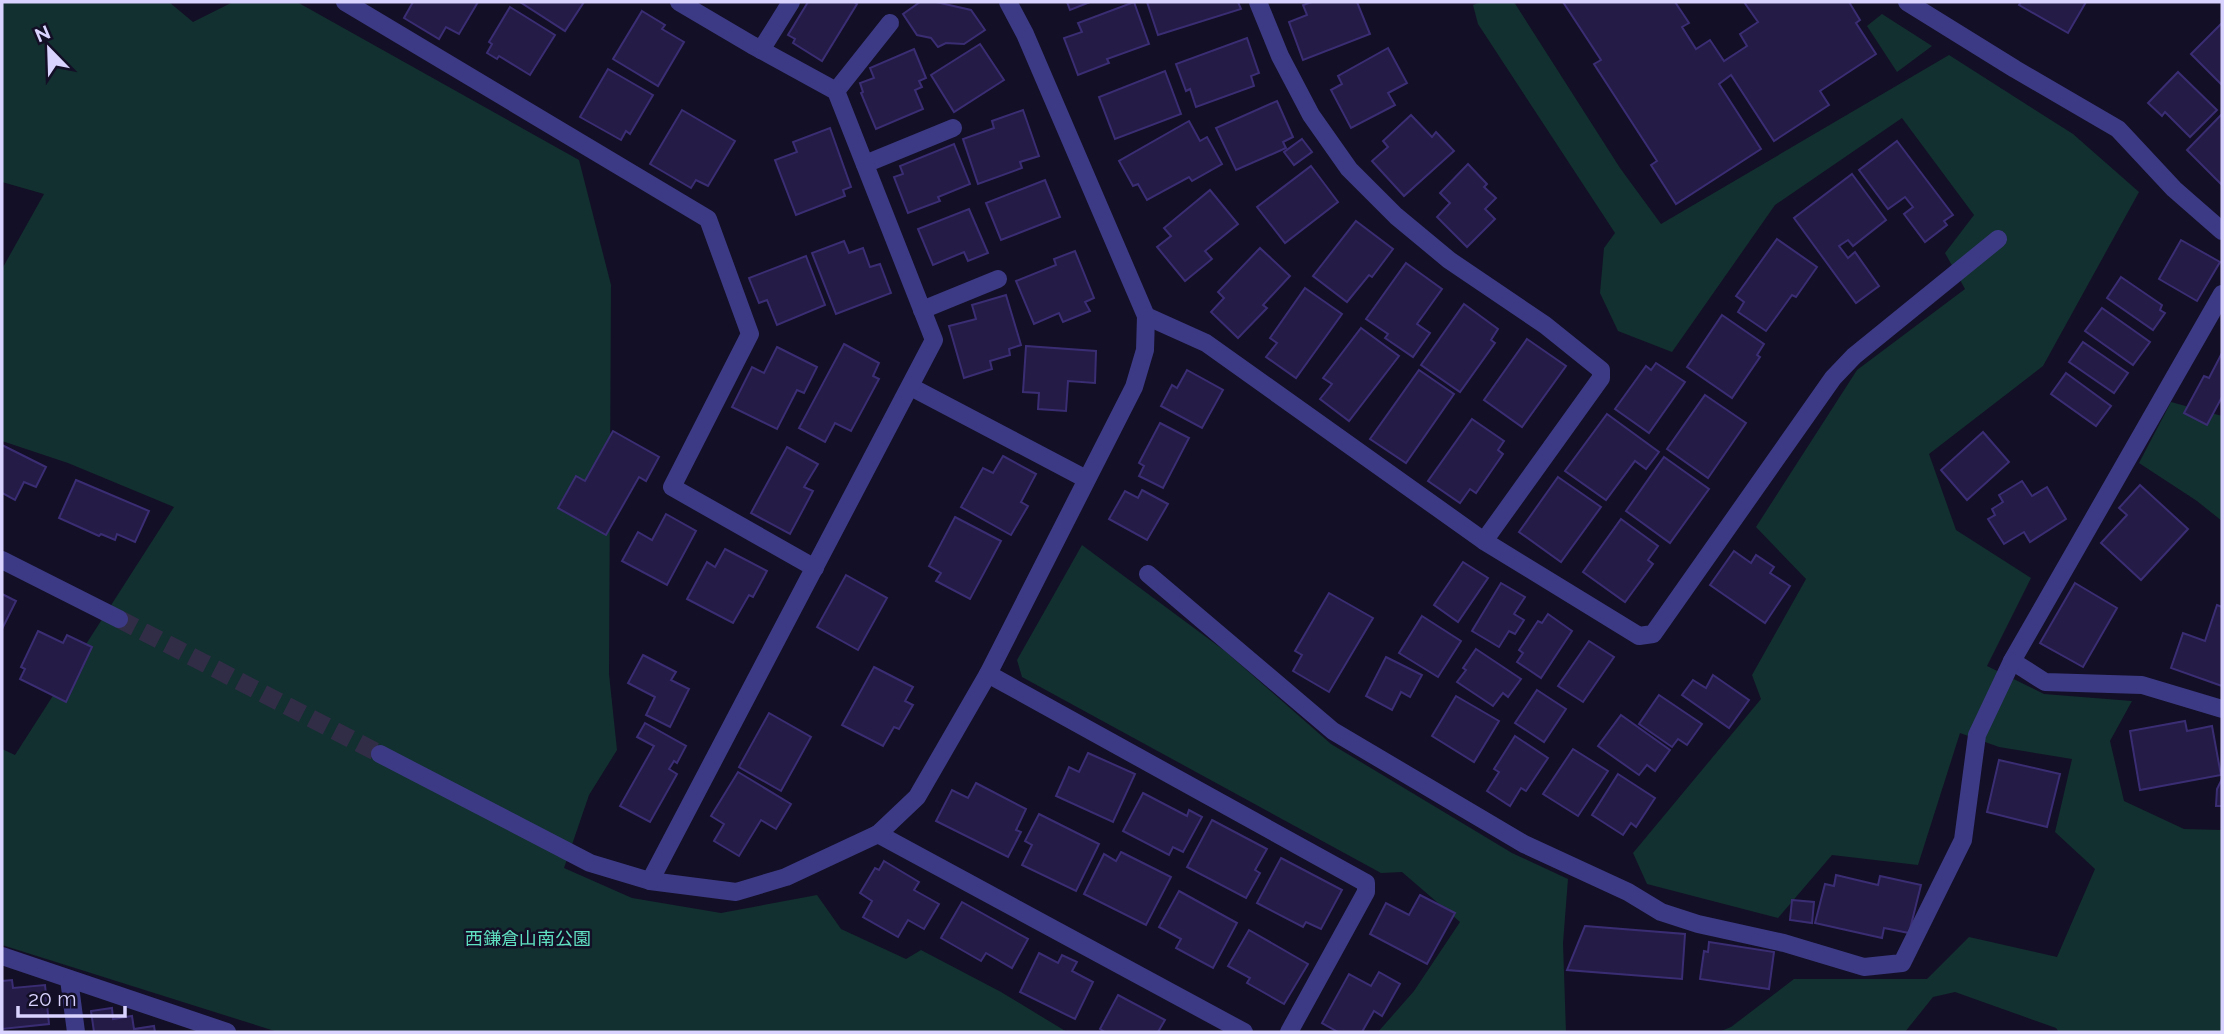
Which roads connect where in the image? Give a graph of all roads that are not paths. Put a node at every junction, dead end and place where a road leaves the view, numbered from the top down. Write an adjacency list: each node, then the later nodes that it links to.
1 (345, 2): 22 (street)
2 (679, 2): 8 (street)
3 (792, 2): 8 (street)
4 (1008, 2): 17 (street)
5 (1258, 2): 20 (street)
6 (1907, 2): 12 (street)
7 (890, 23): 9 (street)
8 (761, 50): 9 (street)
9 (836, 91): 11 (street)
10 (953, 128): 11 (street)
11 (865, 164): 16 (street)
12 (2222, 231)
13 (1998, 239): 20 (street)
14 (998, 279): 16 (street)
15 (2222, 295): 25 (street)
16 (922, 310): 18 (street)
17 (1146, 316): 19 (street); 20 (street)
18 (911, 387): 19 (street); 22 (street)
19 (1086, 479): 26 (street)
20 (1484, 541)
21 (2, 560): 24 (street)
22 (815, 568): 30 (street)
23 (1148, 574): 25 (street)
24 (119, 619)
25 (2012, 661): 27 (street)
26 (988, 674): 29 (street); 36 (street)
27 (2222, 709)
28 (380, 754): 30 (street)
29 (878, 834): 30 (street); 35 (street)
30 (650, 881)
31 (2, 956): 32 (street)
32 (69, 979): 33 (street); 34 (street)
33 (76, 1032)
34 (227, 1032)
35 (1244, 1032)
36 (1289, 1032)

